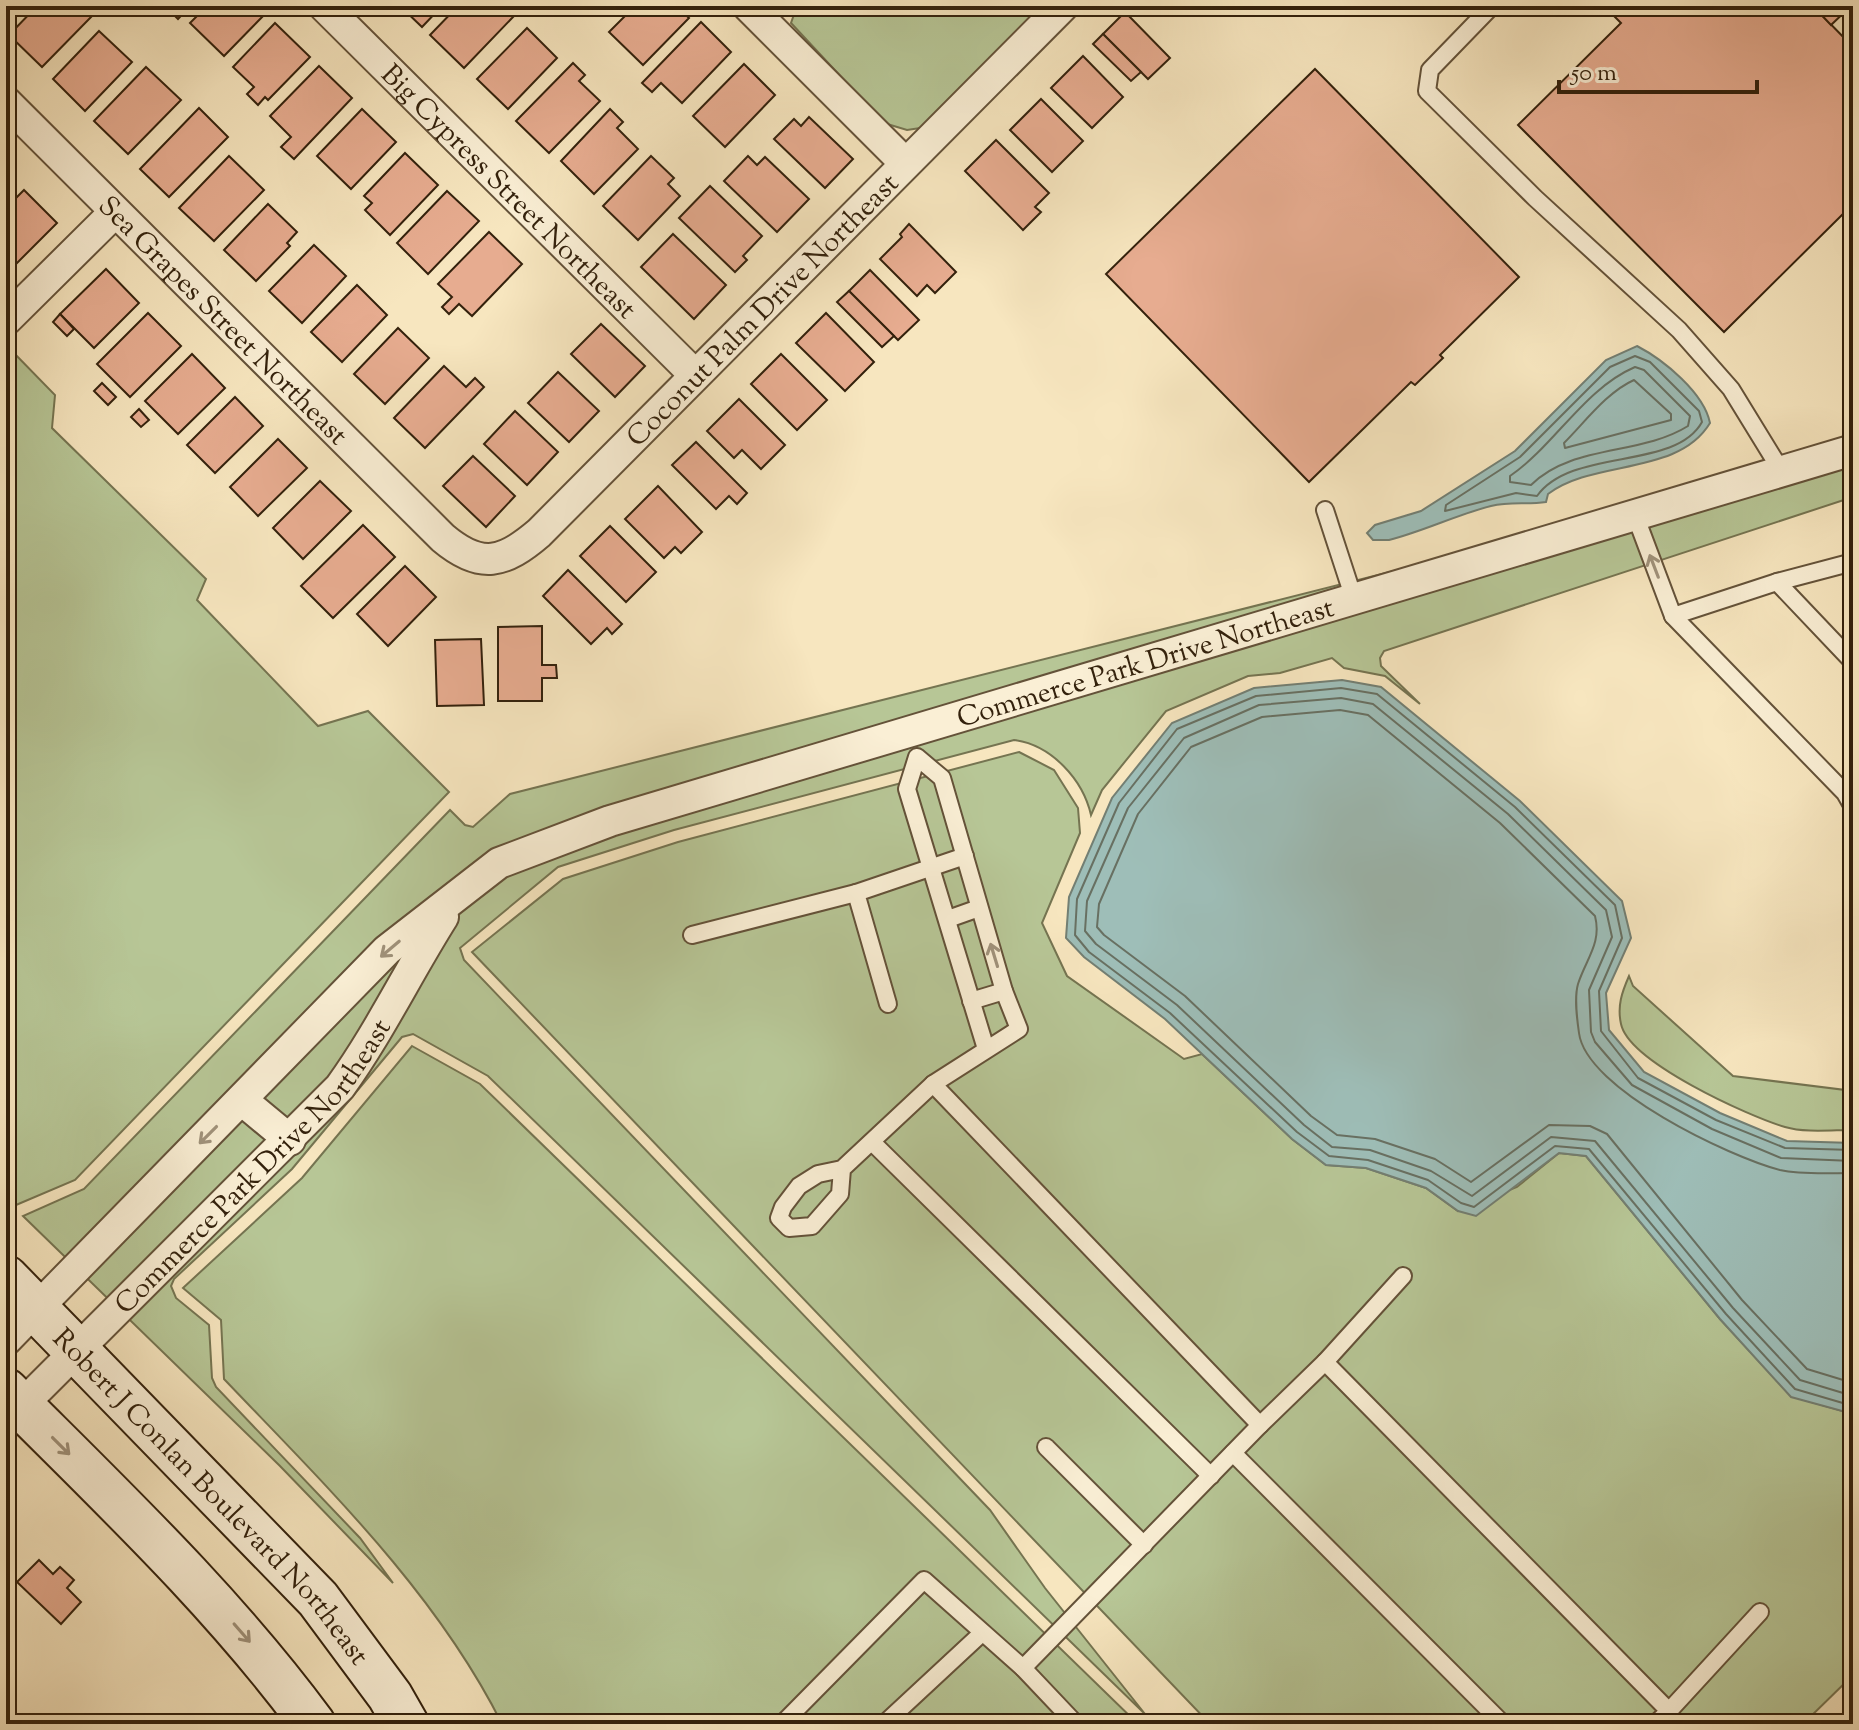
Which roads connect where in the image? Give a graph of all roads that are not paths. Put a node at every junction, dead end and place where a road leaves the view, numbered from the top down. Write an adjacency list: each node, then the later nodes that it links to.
1 (324, 6): 9 (street, Big Cypress Street Northeast)
2 (748, 6): 6 (street)
3 (1063, 6): 6 (street, Coconut Palm Drive Northeast)
4 (1492, 6): 11 (lane)
5 (6, 102): 7 (street, Sea Grapes Street Northeast)
6 (905, 163): 9 (street, Coconut Palm Drive Northeast)
7 (115, 212): 8 (street); 14 (street, Sea Grapes Street Northeast)
8 (6, 320)
9 (695, 375): 14 (street, Coconut Palm Drive Northeast)
10 (1853, 450): 11 (street, Commerce Park Drive Northeast)
11 (1782, 472): 13 (street, Commerce Park Drive Northeast)
12 (1325, 510): 17 (lane)
13 (1635, 515): 17 (street, Commerce Park Drive Northeast); 18 (lane, one-way to 13)
14 (443, 538)
15 (1853, 562): 16 (lane)
16 (1777, 582): 18 (lane); 19 (lane)
17 (1354, 599): 20 (street, Commerce Park Drive Northeast)
18 (1673, 616): 21 (lane)
19 (1853, 662)
20 (912, 745): 22 (lane); 23 (lane); 25 (street, Commerce Park Drive Northeast)
21 (1853, 807)
22 (965, 856): 23 (lane); 26 (lane)
23 (930, 866): 24 (lane); 27 (lane)
24 (856, 893): 28 (lane); 31 (lane)
25 (452, 902): 34 (street, Commerce Park Drive Northeast, one-way to 34); 35 (street, Commerce Park Drive Northeast)
26 (979, 908): 27 (lane); 29 (lane, one-way to 26)
27 (948, 919): 30 (lane)
28 (692, 935)
29 (1004, 991): 30 (lane); 32 (lane)
30 (971, 1001): 32 (lane)
31 (888, 1004)
32 (986, 1049): 33 (lane)
33 (933, 1084): 36 (lane); 45 (lane)
34 (243, 1101): 35 (street); 40 (street, Commerce Park Drive Northeast, one-way to 40)
35 (290, 1140): 42 (street, Commerce Park Drive Northeast)
36 (873, 1143): 37 (lane); 48 (lane)
37 (842, 1169)
38 (1403, 1276): 43 (lane)
39 (6, 1278): 40 (main road, Robert J Conlan Boulevard Northeast)
40 (37, 1309): 41 (street, Commerce Park Drive Northeast); 42 (main road, Robert J Conlan Boulevard Northeast)
41 (6, 1340)
42 (77, 1350): 44 (street, Commerce Park Drive Northeast); 55 (main road, Robert J Conlan Boulevard Northeast)
43 (1325, 1362): 45 (lane); 53 (lane)
44 (14, 1399): 54 (main road, one-way to 54)
45 (1260, 1425): 47 (lane)
46 (1046, 1447): 49 (lane)
47 (1233, 1453): 48 (lane); 59 (lane)
48 (1211, 1476): 49 (lane)
49 (1144, 1545): 52 (lane)
50 (1760, 1612): 53 (lane)
51 (982, 1633): 52 (lane); 56 (lane); 57 (lane)
52 (1023, 1668): 58 (lane)
53 (1669, 1711): 60 (lane)
54 (313, 1724)
55 (406, 1724)
56 (782, 1724)
57 (884, 1724)
58 (1076, 1724)
59 (1503, 1724)
60 (1655, 1724)

